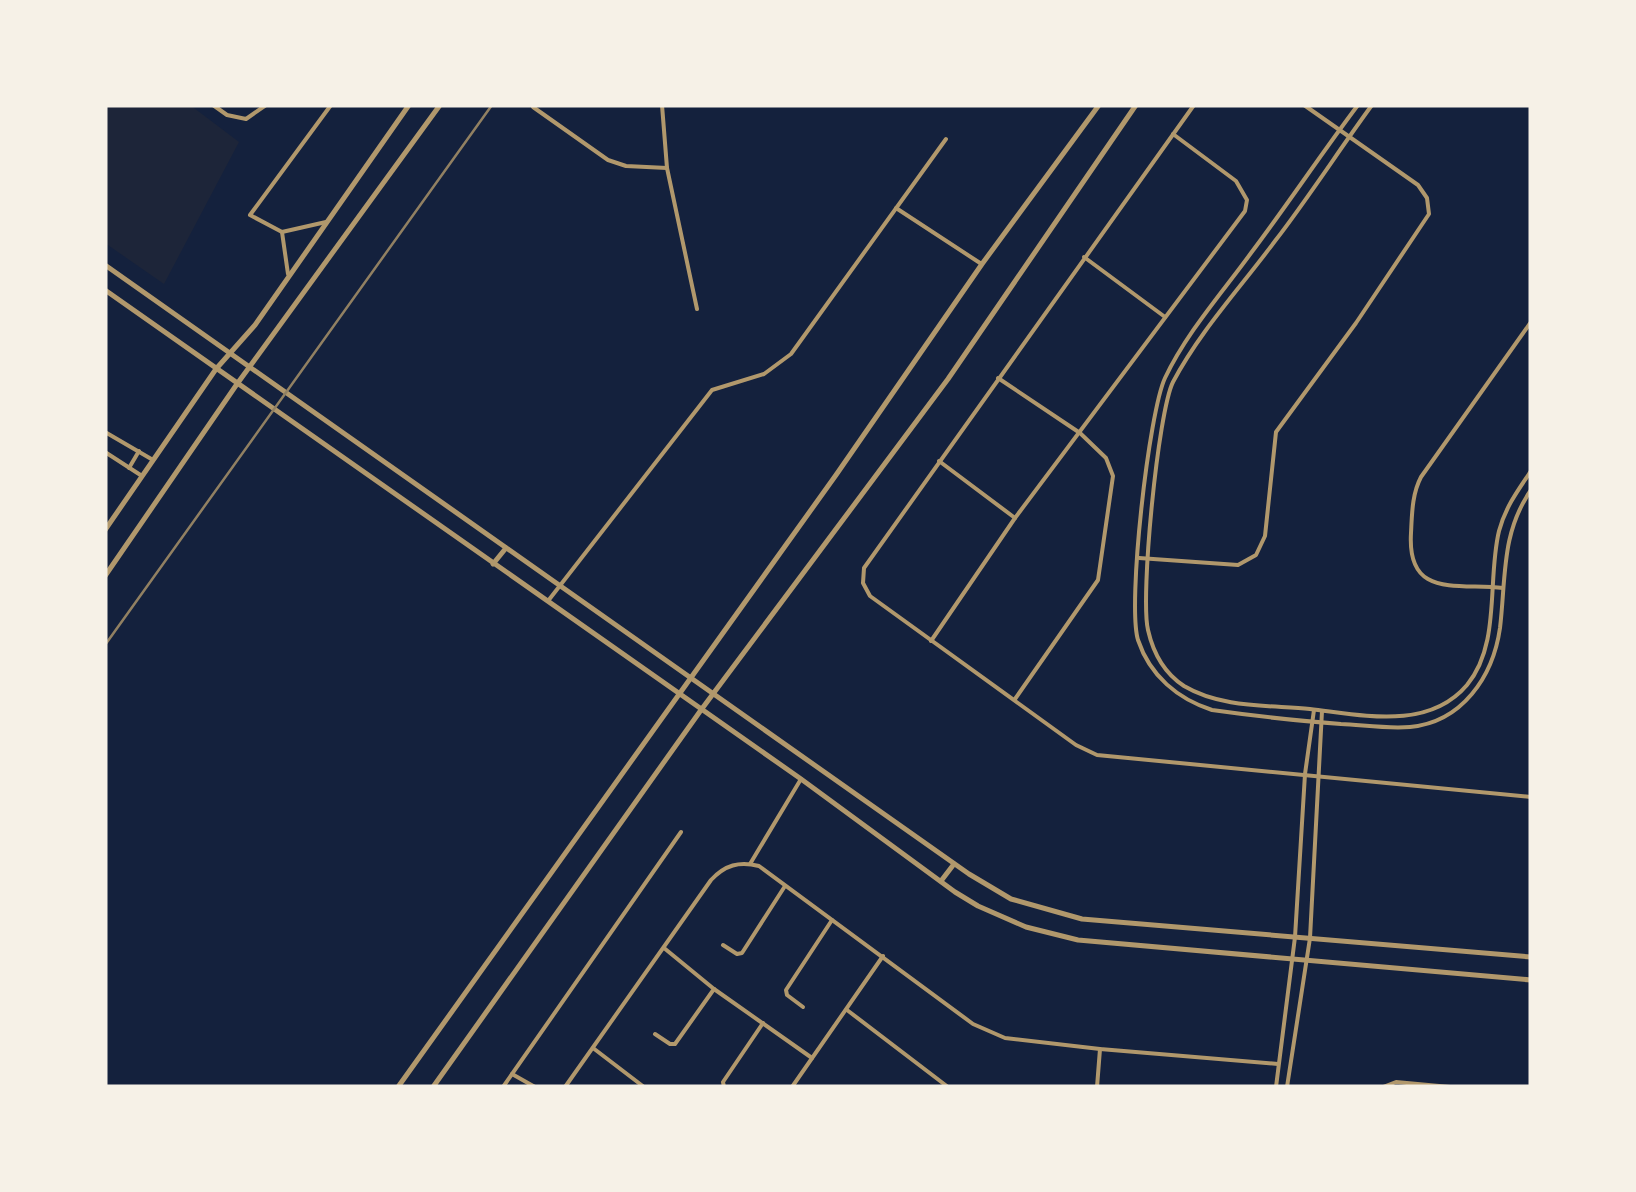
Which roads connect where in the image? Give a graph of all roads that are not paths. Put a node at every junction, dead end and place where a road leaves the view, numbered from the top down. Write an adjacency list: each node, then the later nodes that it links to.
1 (213, 105): 2 (street)
2 (266, 105)
3 (331, 105): 21 (street)
4 (408, 105): 20 (street)
5 (440, 105): 31 (street)
6 (662, 105): 18 (street)
7 (1099, 105): 24 (street)
8 (1136, 105): 59 (street)
9 (1194, 105): 15 (street)
10 (1304, 105): 14 (street)
11 (1358, 105): 14 (street)
12 (1372, 105): 16 (street)
13 (533, 107): 18 (street)
14 (1340, 129): 16 (street); 48 (street)
15 (1172, 134): 22 (street); 28 (street)
16 (1350, 136): 49 (street); 49 (street)
17 (946, 139): 19 (street)
18 (667, 168): 27 (street)
19 (896, 208): 24 (street); 52 (street)
20 (326, 222): 21 (street); 25 (street)
21 (282, 232): 25 (street)
22 (1084, 257): 28 (street); 33 (street)
23 (105, 264): 30 (street)
24 (982, 264): 57 (street)
25 (288, 274): 30 (street)
26 (105, 290): 32 (street)
27 (697, 309)
28 (1166, 317): 36 (street)
29 (1531, 322): 53 (street)
30 (229, 353): 31 (street); 32 (street)
31 (249, 367): 34 (street); 47 (street)
32 (216, 369): 34 (street); 39 (street)
33 (998, 378): 36 (street); 40 (street)
34 (237, 384): 50 (street); 51 (street)
35 (105, 432): 37 (street)
36 (1080, 433): 45 (street); 60 (street)
37 (140, 451): 39 (street); 41 (street)
38 (105, 452): 41 (street)
39 (153, 460): 43 (street)
40 (939, 460): 45 (street); 56 (street)
41 (129, 468): 43 (street)
42 (1531, 471): 53 (street)
43 (142, 476): 46 (street)
44 (1531, 490): 54 (street)
45 (1015, 518): 56 (street)
46 (105, 530)
47 (506, 548): 50 (street); 52 (street)
48 (1138, 558): 49 (street); 64 (street)
49 (1149, 558): 62 (street)
50 (493, 564): 55 (street)
51 (105, 576)
52 (560, 586): 55 (street); 57 (street)
53 (1492, 587): 54 (street); 63 (street)
54 (1503, 588): 65 (street)
55 (548, 602): 58 (street)
56 (931, 641): 60 (street)
57 (690, 678): 58 (street); 59 (street)
58 (678, 694): 61 (street); 96 (street)
59 (714, 695): 61 (street); 72 (street)
60 (1014, 700): 66 (street)
61 (701, 710): 68 (street); 97 (street)
62 (1314, 710): 63 (street); 64 (street)
63 (1322, 711): 65 (street)
64 (1313, 722): 65 (street); 66 (street)
65 (1321, 722): 67 (street)
66 (1305, 774): 67 (street); 76 (street)
67 (1318, 776): 69 (street); 77 (street)
68 (800, 779): 71 (street); 73 (street)
69 (1531, 797)
70 (681, 832): 94 (street)
71 (750, 864): 74 (street); 79 (street)
72 (954, 864): 73 (street); 76 (street)
73 (941, 881): 82 (street)
74 (785, 886): 75 (street); 78 (street)
75 (832, 920): 80 (street); 86 (street)
76 (1295, 938): 77 (street); 82 (street)
77 (1310, 938): 81 (street); 83 (street)
78 (723, 945)
79 (664, 948): 85 (street); 90 (street)
80 (882, 956): 87 (street); 91 (street)
81 (1531, 957)
82 (1293, 960): 83 (street); 93 (street)
83 (1306, 962): 84 (street); 107 (street)
84 (1531, 980)
85 (714, 989): 88 (street); 89 (street)
86 (804, 1007)
87 (847, 1010): 92 (street); 104 (street)
88 (763, 1023): 92 (street); 102 (street)
89 (655, 1034)
90 (593, 1048): 100 (street); 101 (street)
91 (1100, 1050): 93 (street); 105 (street)
92 (812, 1058): 103 (street)
93 (1278, 1064): 106 (street)
94 (512, 1074): 98 (street); 99 (street)
95 (1428, 1086): 108 (street); 109 (street)
96 (398, 1087)
97 (434, 1087)
98 (503, 1087)
99 (534, 1087)
100 (566, 1087)
101 (644, 1087)
102 (724, 1087)
103 (792, 1087)
104 (948, 1087)
105 (1097, 1087)
106 (1276, 1087)
107 (1287, 1087)
108 (1383, 1087)
109 (1450, 1087)

